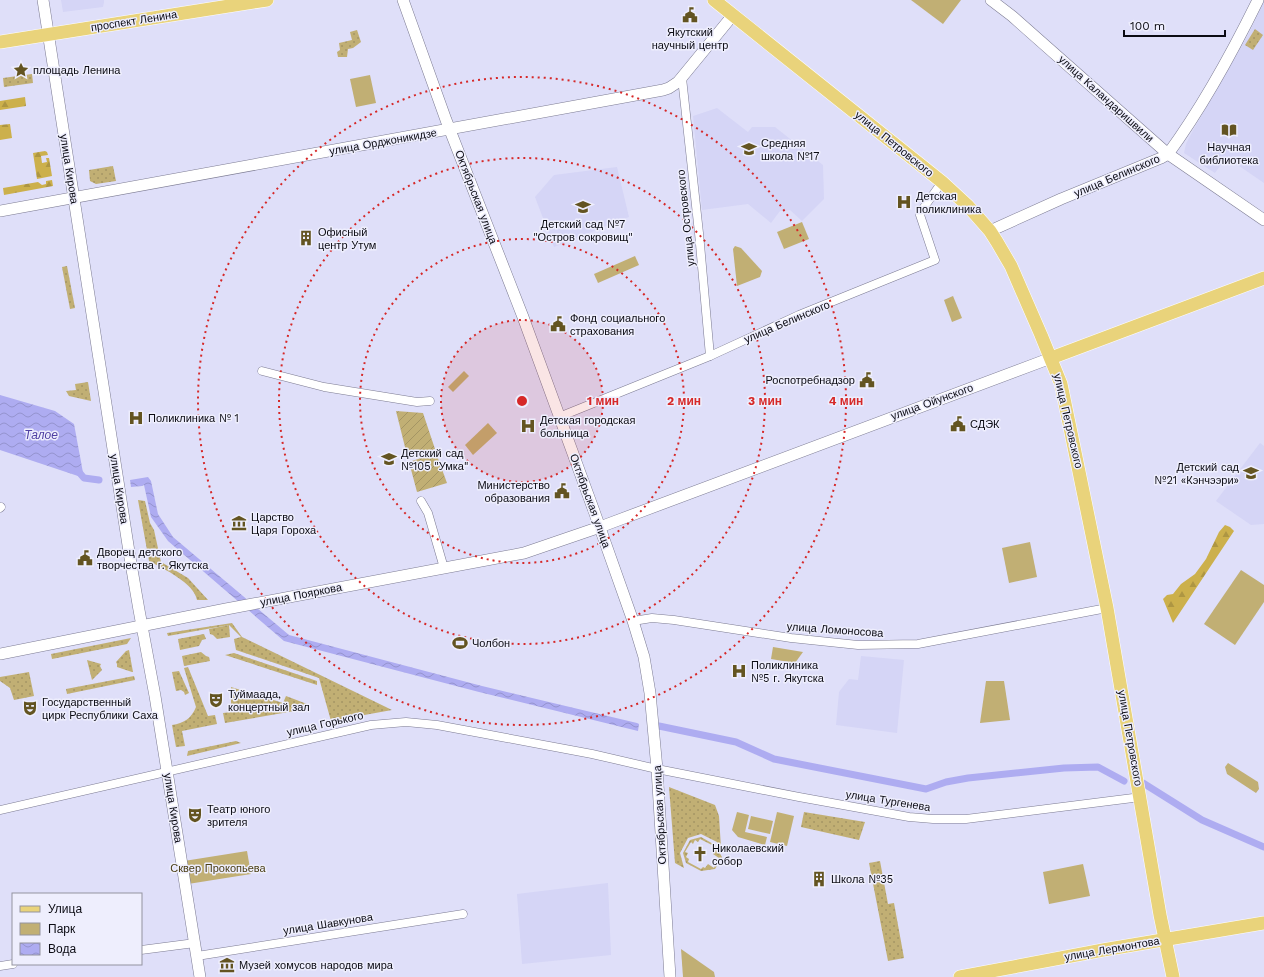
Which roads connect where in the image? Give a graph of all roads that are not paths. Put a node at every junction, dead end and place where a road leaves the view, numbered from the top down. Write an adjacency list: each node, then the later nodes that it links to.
1 (43, 0): 8 (street, улица Кирова)
2 (267, 0): 8 (main road, проспект Ленина)
3 (403, 0): 11 (street, Октябрьская улица)
4 (714, 0): 7 (main road, улица Петровского)
5 (992, 0): 12 (street, улица Каландаришвили)
6 (1258, 0): 12 (street, улица Белинского)
7 (733, 15): 10 (street, улица Орджоникидзе); 13 (main road, улица Петровского)
8 (48, 34): 9 (main road, проспект Ленина); 14 (street, улица Кирова)
9 (0, 42)
10 (682, 78): 11 (street, улица Орджоникидзе); 19 (street, улица Островского)
11 (450, 129): 14 (street, улица Орджоникидзе); 23 (street, Октябрьская улица)
12 (1168, 154): 16 (street, улица Каландаришвили); 17 (street, улица Белинского)
13 (942, 182): 17 (main road, улица Петровского); 19 (street, улица Белинского)
14 (73, 198): 15 (street, улица Орджоникидзе); 29 (street, улица Кирова)
15 (0, 211)
16 (1264, 220)
17 (990, 231): 20 (main road, улица Петровского)
18 (1264, 278): 20 (main road, улица Ойунского)
19 (710, 356): 23 (street, улица Белинского)
20 (1051, 358): 25 (street, улица Ойунского); 27 (main road, улица Петровского)
21 (262, 371): 22 (street)
22 (430, 401)
23 (559, 417): 25 (street, Октябрьская улица)
24 (421, 501): 26 (street)
25 (600, 527): 26 (street, улица Пояркова); 28 (street, Октябрьская улица)
26 (444, 568): 29 (street, улица Пояркова)
27 (1107, 608): 28 (street, улица Ломоносова); 33 (main road, улица Петровского)
28 (633, 621): 31 (street, Октябрьская улица)
29 (142, 626): 30 (street, улица Пояркова); 32 (street, улица Кирова)
30 (0, 654)
31 (657, 769): 32 (street, улица Горького); 33 (street, улица Тургенева); 44 (street, Октябрьская улица)
32 (167, 772): 34 (street, улица Горького); 38 (street, улица Кирова)
33 (1141, 797): 37 (main road, улица Петровского)
34 (0, 810)
35 (463, 914): 40 (street, улица Шавкунова)
36 (1264, 922): 37 (main road, улица Лермонтова)
37 (1165, 939): 45 (main road, улица Лермонтова); 46 (main road, улица Петровского)
38 (195, 943): 39 (street); 40 (street, улица Кирова)
39 (142, 950)
40 (197, 956): 43 (street, улица Кирова)
41 (12, 964): 42 (street)
42 (0, 966)
43 (200, 977)
44 (670, 977)
45 (960, 977)
46 (1173, 977)

